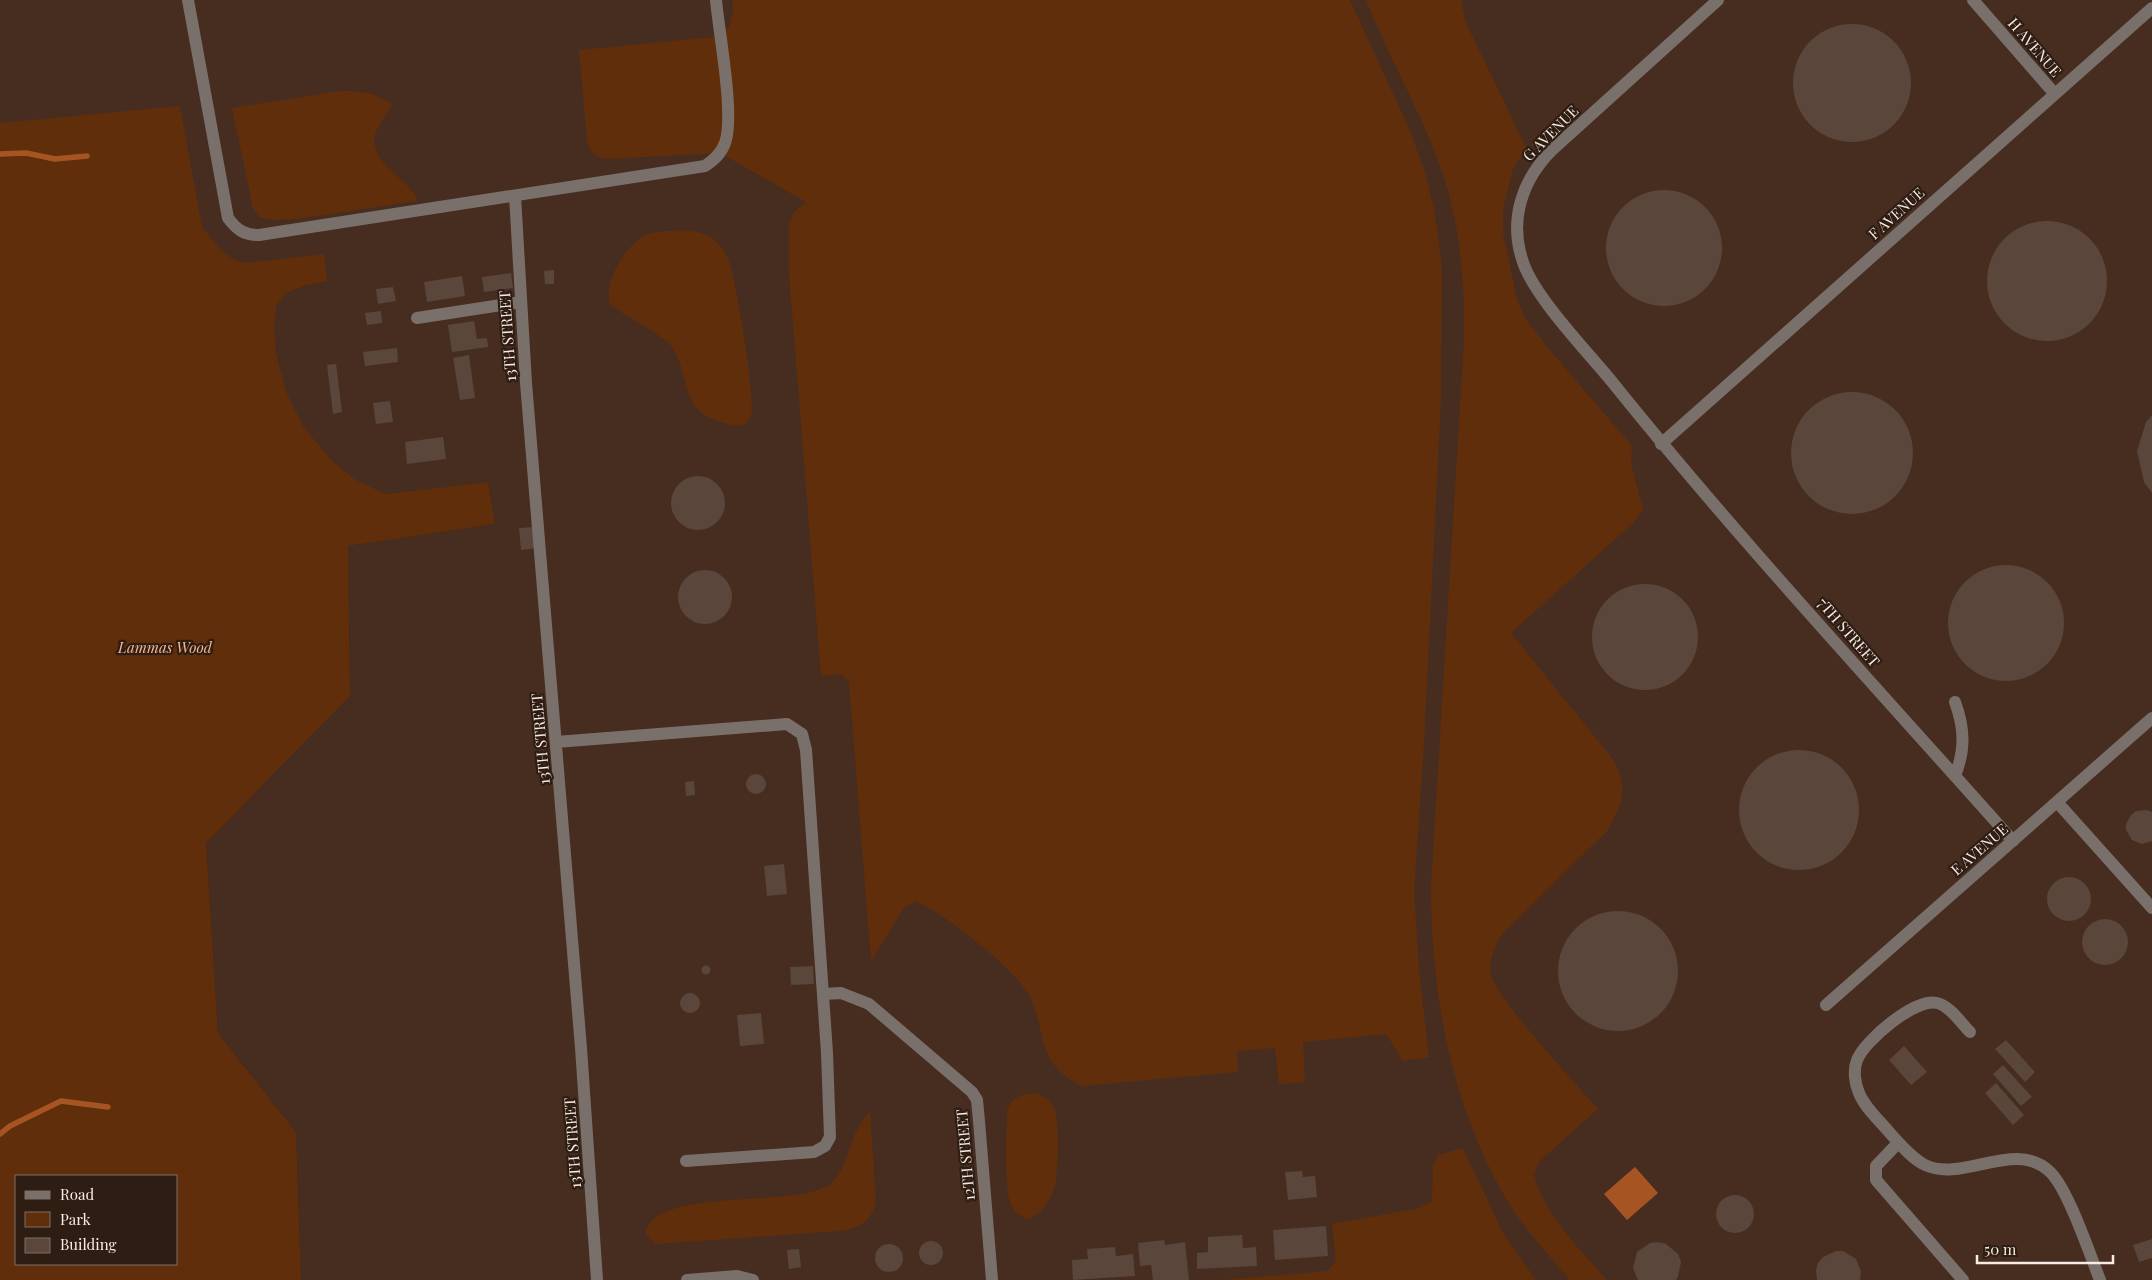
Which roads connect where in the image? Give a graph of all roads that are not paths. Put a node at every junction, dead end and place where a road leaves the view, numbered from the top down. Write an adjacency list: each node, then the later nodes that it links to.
1 (188, 0): 7 (lane)
2 (716, 0): 7 (lane)
3 (1718, 0): 10 (lane, G AVENUE)
4 (1973, 0): 6 (lane, H AVENUE)
5 (2152, 8): 6 (lane, F AVENUE)
6 (2054, 93): 10 (lane, F AVENUE)
7 (515, 196): 8 (lane, 13TH STREET)
8 (521, 302): 9 (lane); 13 (lane, 13TH STREET)
9 (417, 318)
10 (1661, 444): 14 (lane, 7TH STREET)
11 (1955, 702): 14 (lane)
12 (2152, 718): 15 (lane, E AVENUE)
13 (556, 742): 18 (lane); 23 (lane, 13TH STREET)
14 (1956, 776): 16 (lane, 7TH STREET)
15 (2057, 802): 16 (lane, E AVENUE); 17 (lane)
16 (2013, 841): 19 (lane, E AVENUE)
17 (2152, 908)
18 (823, 994): 22 (lane); 26 (lane, 12TH STREET)
19 (1826, 1005)
20 (1970, 1032): 21 (lane)
21 (1898, 1142): 27 (lane); 28 (lane)
22 (686, 1161)
23 (597, 1280)
24 (687, 1280): 25 (lane)
25 (753, 1280)
26 (992, 1280)
27 (1963, 1280)
28 (2100, 1280)

